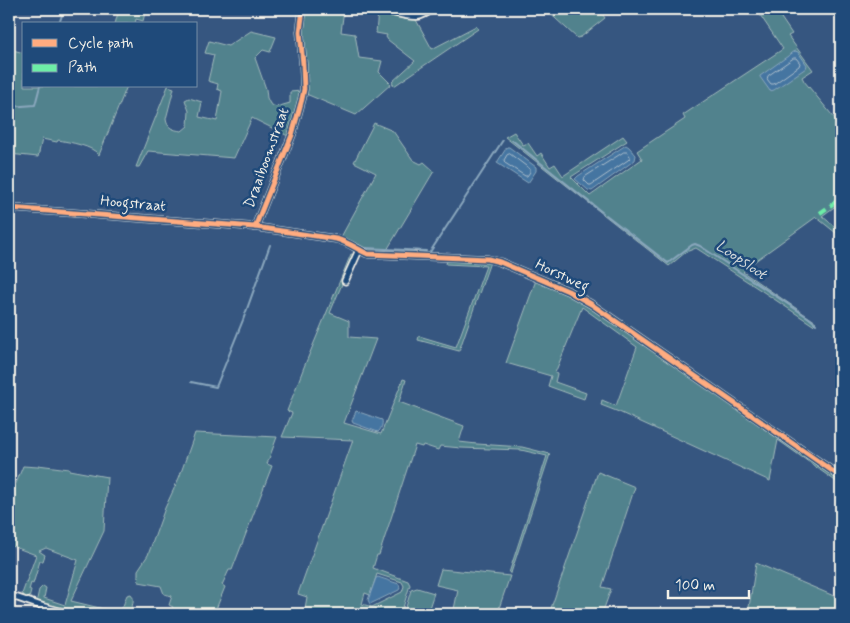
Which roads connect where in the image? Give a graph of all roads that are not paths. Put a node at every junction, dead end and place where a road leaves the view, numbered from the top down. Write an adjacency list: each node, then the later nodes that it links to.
1 (302, 9): 5 (street, Draaiboomstraat)
2 (379, 9): 3 (street)
3 (434, 9)
4 (9, 208): 5 (street, Hoogstraat)
5 (255, 227): 6 (street, Horstweg)
6 (359, 250): 7 (street); 8 (street, Horstweg)
7 (345, 281)
8 (841, 477)
9 (9, 595): 10 (street)
10 (63, 614): 11 (street)
11 (71, 614)

